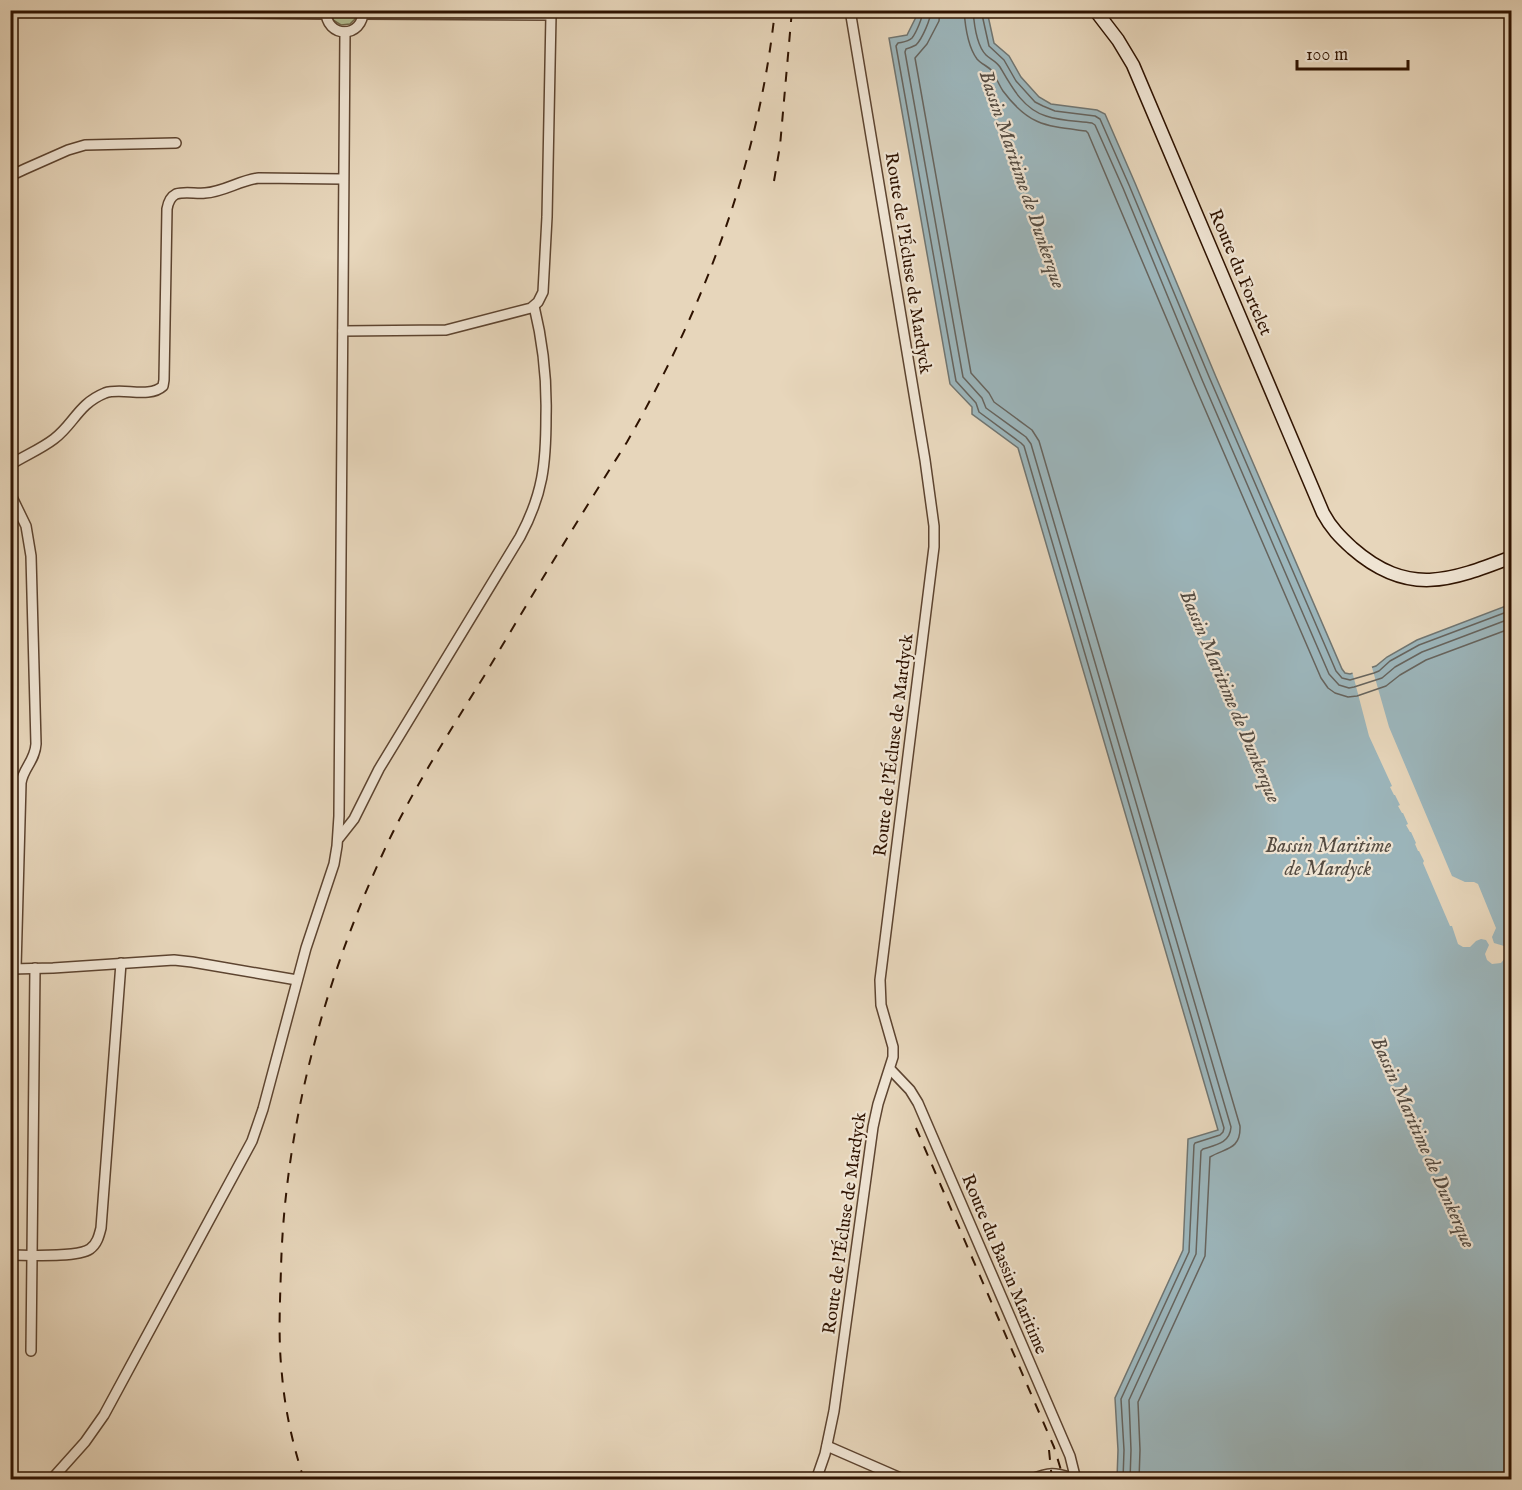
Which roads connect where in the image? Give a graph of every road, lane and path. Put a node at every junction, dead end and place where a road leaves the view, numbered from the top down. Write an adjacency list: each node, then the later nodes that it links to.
1 (850, 10): 23 (street, Route de l'Écluse de Mardyck)
2 (1095, 10): 16 (main road, Route du Fortelet)
3 (1105, 10): 16 (main road, Route du Fortelet)
4 (10, 11): 5 (street)
5 (326, 12): 8 (street)
6 (363, 12): 7 (street); 8 (street)
7 (551, 13): 12 (street)
8 (345, 32): 11 (street)
9 (176, 143): 10 (street)
10 (10, 176)
11 (343, 178): 13 (street); 14 (street)
12 (534, 306): 13 (street); 18 (street)
13 (343, 331): 18 (street)
14 (10, 465)
15 (10, 493): 20 (street)
16 (1352, 547): 17 (main road, Route du Fortelet)
17 (1512, 557)
18 (338, 839): 22 (street)
19 (121, 963): 21 (street); 22 (street); 25 (street)
20 (13, 969): 21 (street)
21 (35, 969): 25 (street)
22 (297, 980): 28 (street)
23 (890, 1069): 27 (street, Route de l'Écluse de Mardyck); 32 (street, Route du Bassin Maritime)
24 (10, 1254): 25 (street)
25 (32, 1255): 26 (street)
26 (30, 1351)
27 (827, 1446): 29 (street, Route de l'Écluse de Mardyck); 30 (street)
28 (52, 1478)
29 (816, 1479)
30 (905, 1479)
31 (1030, 1479): 32 (street)
32 (1076, 1479)

